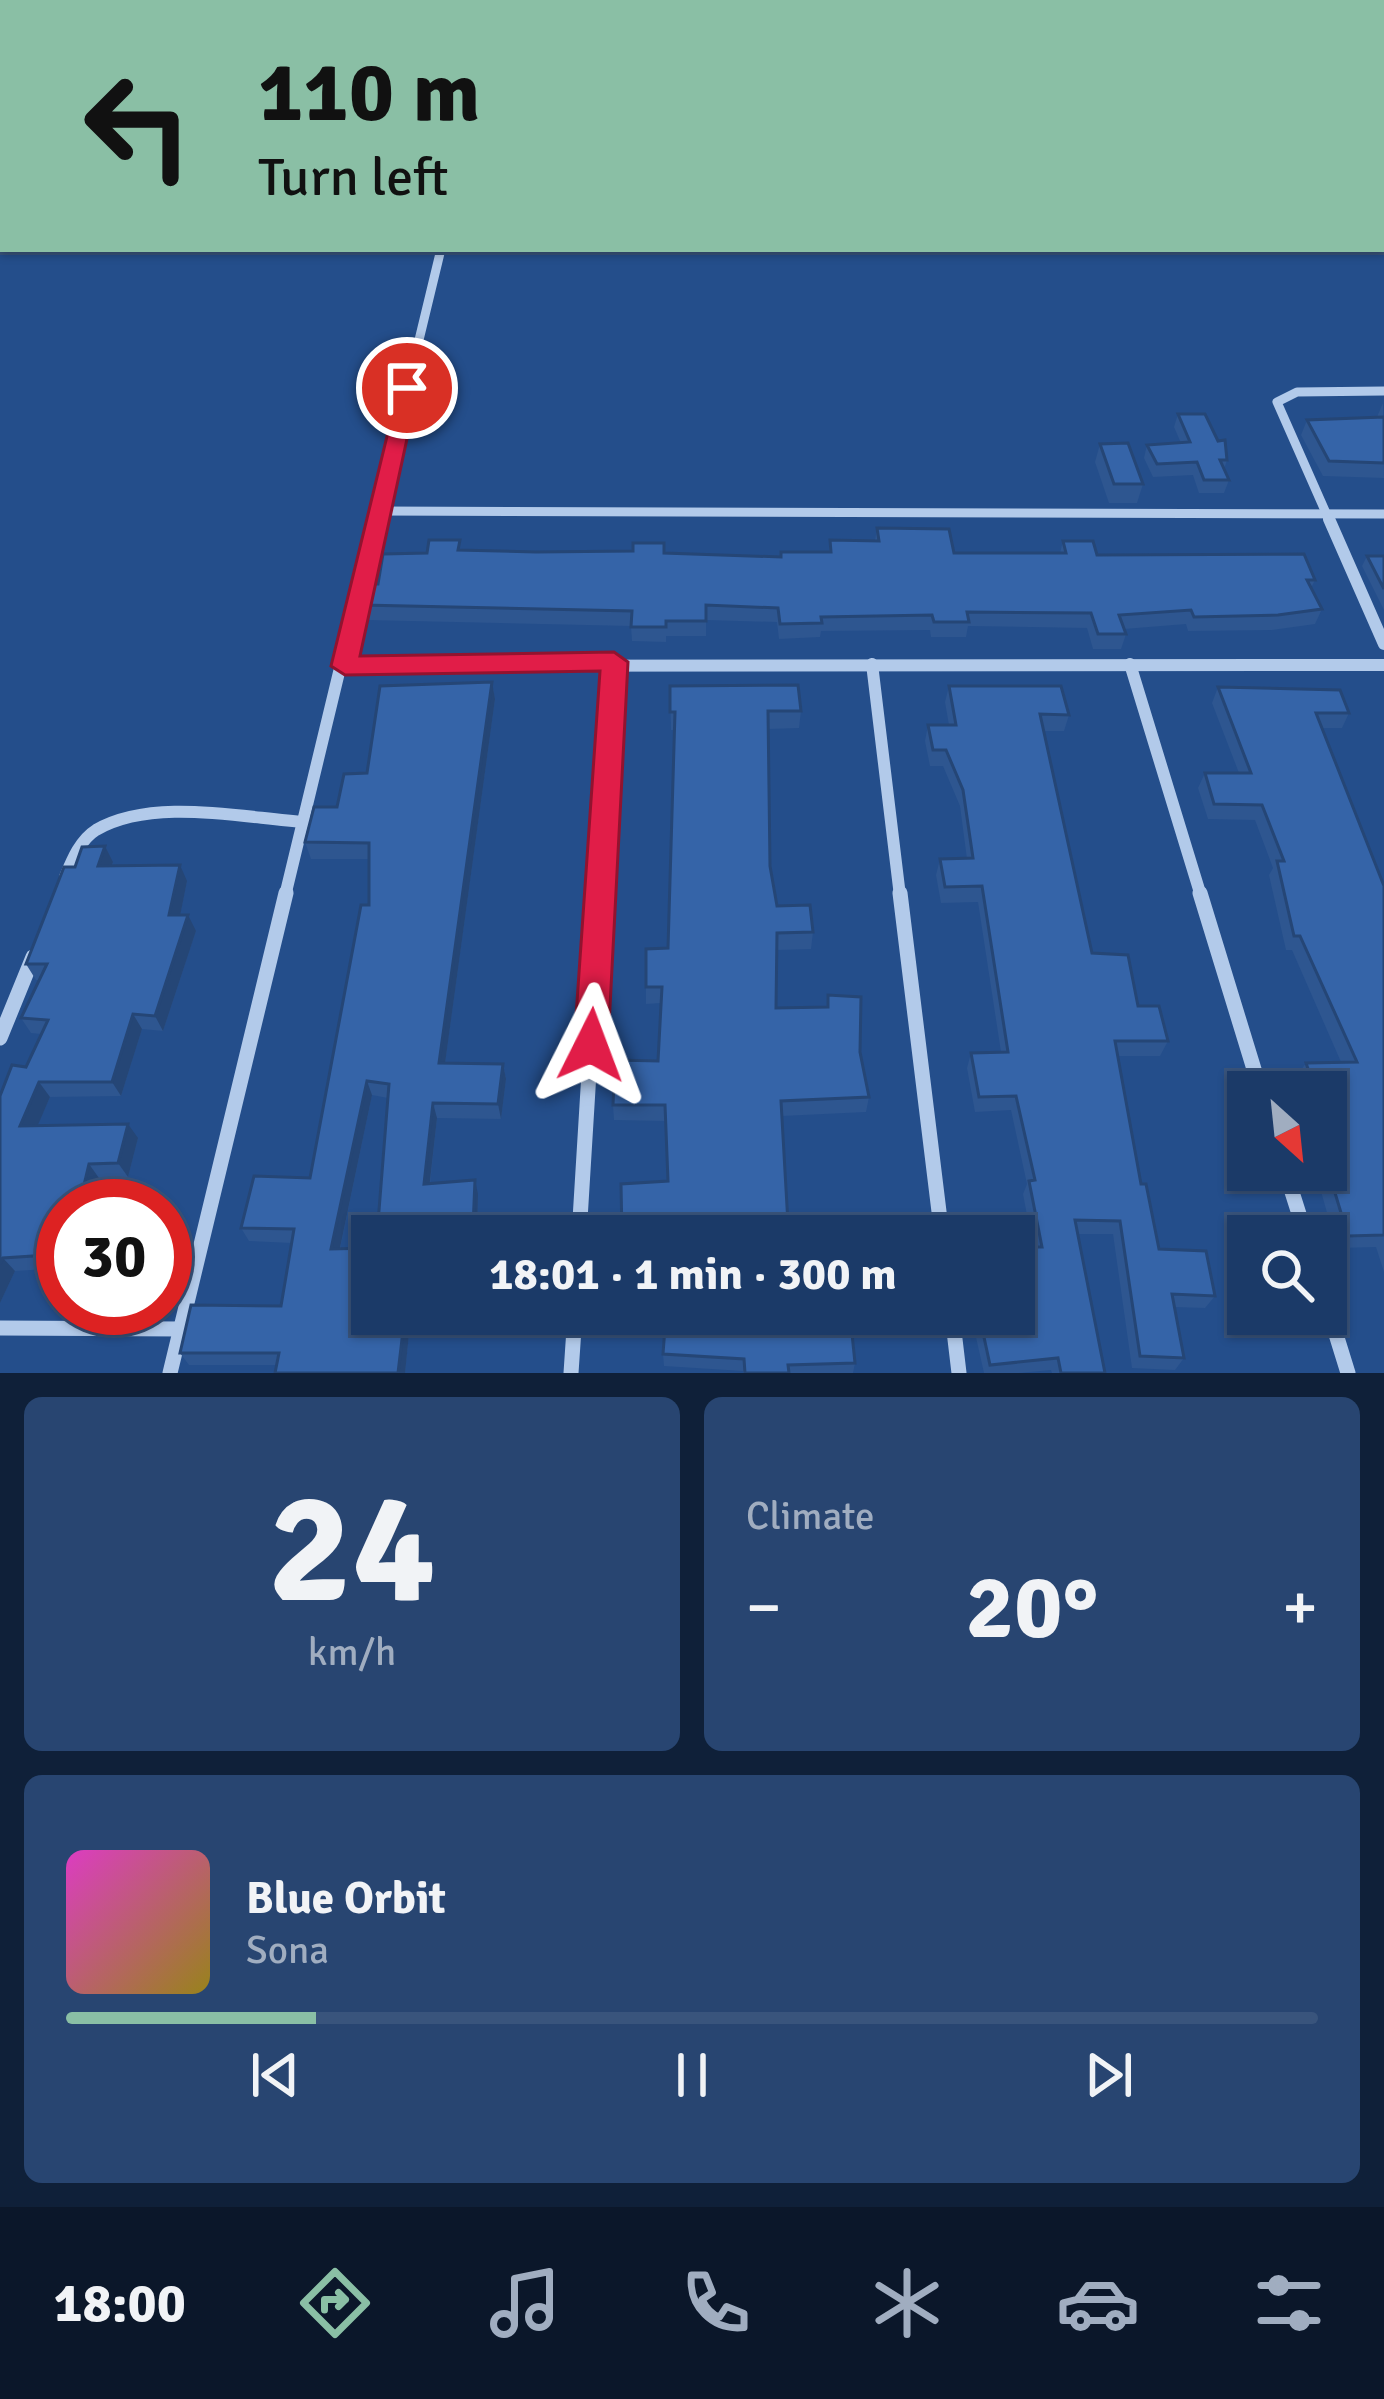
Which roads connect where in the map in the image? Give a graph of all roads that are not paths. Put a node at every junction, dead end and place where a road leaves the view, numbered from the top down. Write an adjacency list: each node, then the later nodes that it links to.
1 (440, 252): 3 (street)
2 (1384, 392): 4 (street)
3 (378, 511): 4 (street); 11 (street)
4 (1326, 514): 5 (street); 6 (street)
5 (1384, 514)
6 (1384, 644)
7 (614, 662): 8 (street); 11 (street); 17 (street)
8 (872, 664): 9 (street); 18 (street)
9 (1130, 664): 10 (street); 16 (street)
10 (1384, 665)
11 (345, 666): 12 (street)
12 (305, 822): 13 (street); 19 (street)
13 (61, 886)
14 (44, 930): 15 (street)
15 (0, 1038)
16 (1256, 1071)
17 (580, 1215)
18 (939, 1215)
19 (192, 1283)
20 (0, 1328): 21 (street)
21 (36, 1328)
22 (179, 1335): 26 (street)
23 (573, 1335): 27 (street)
24 (954, 1335): 28 (street)
25 (1336, 1335): 29 (street)
26 (170, 1373)
27 (571, 1373)
28 (959, 1373)
29 (1348, 1373)

